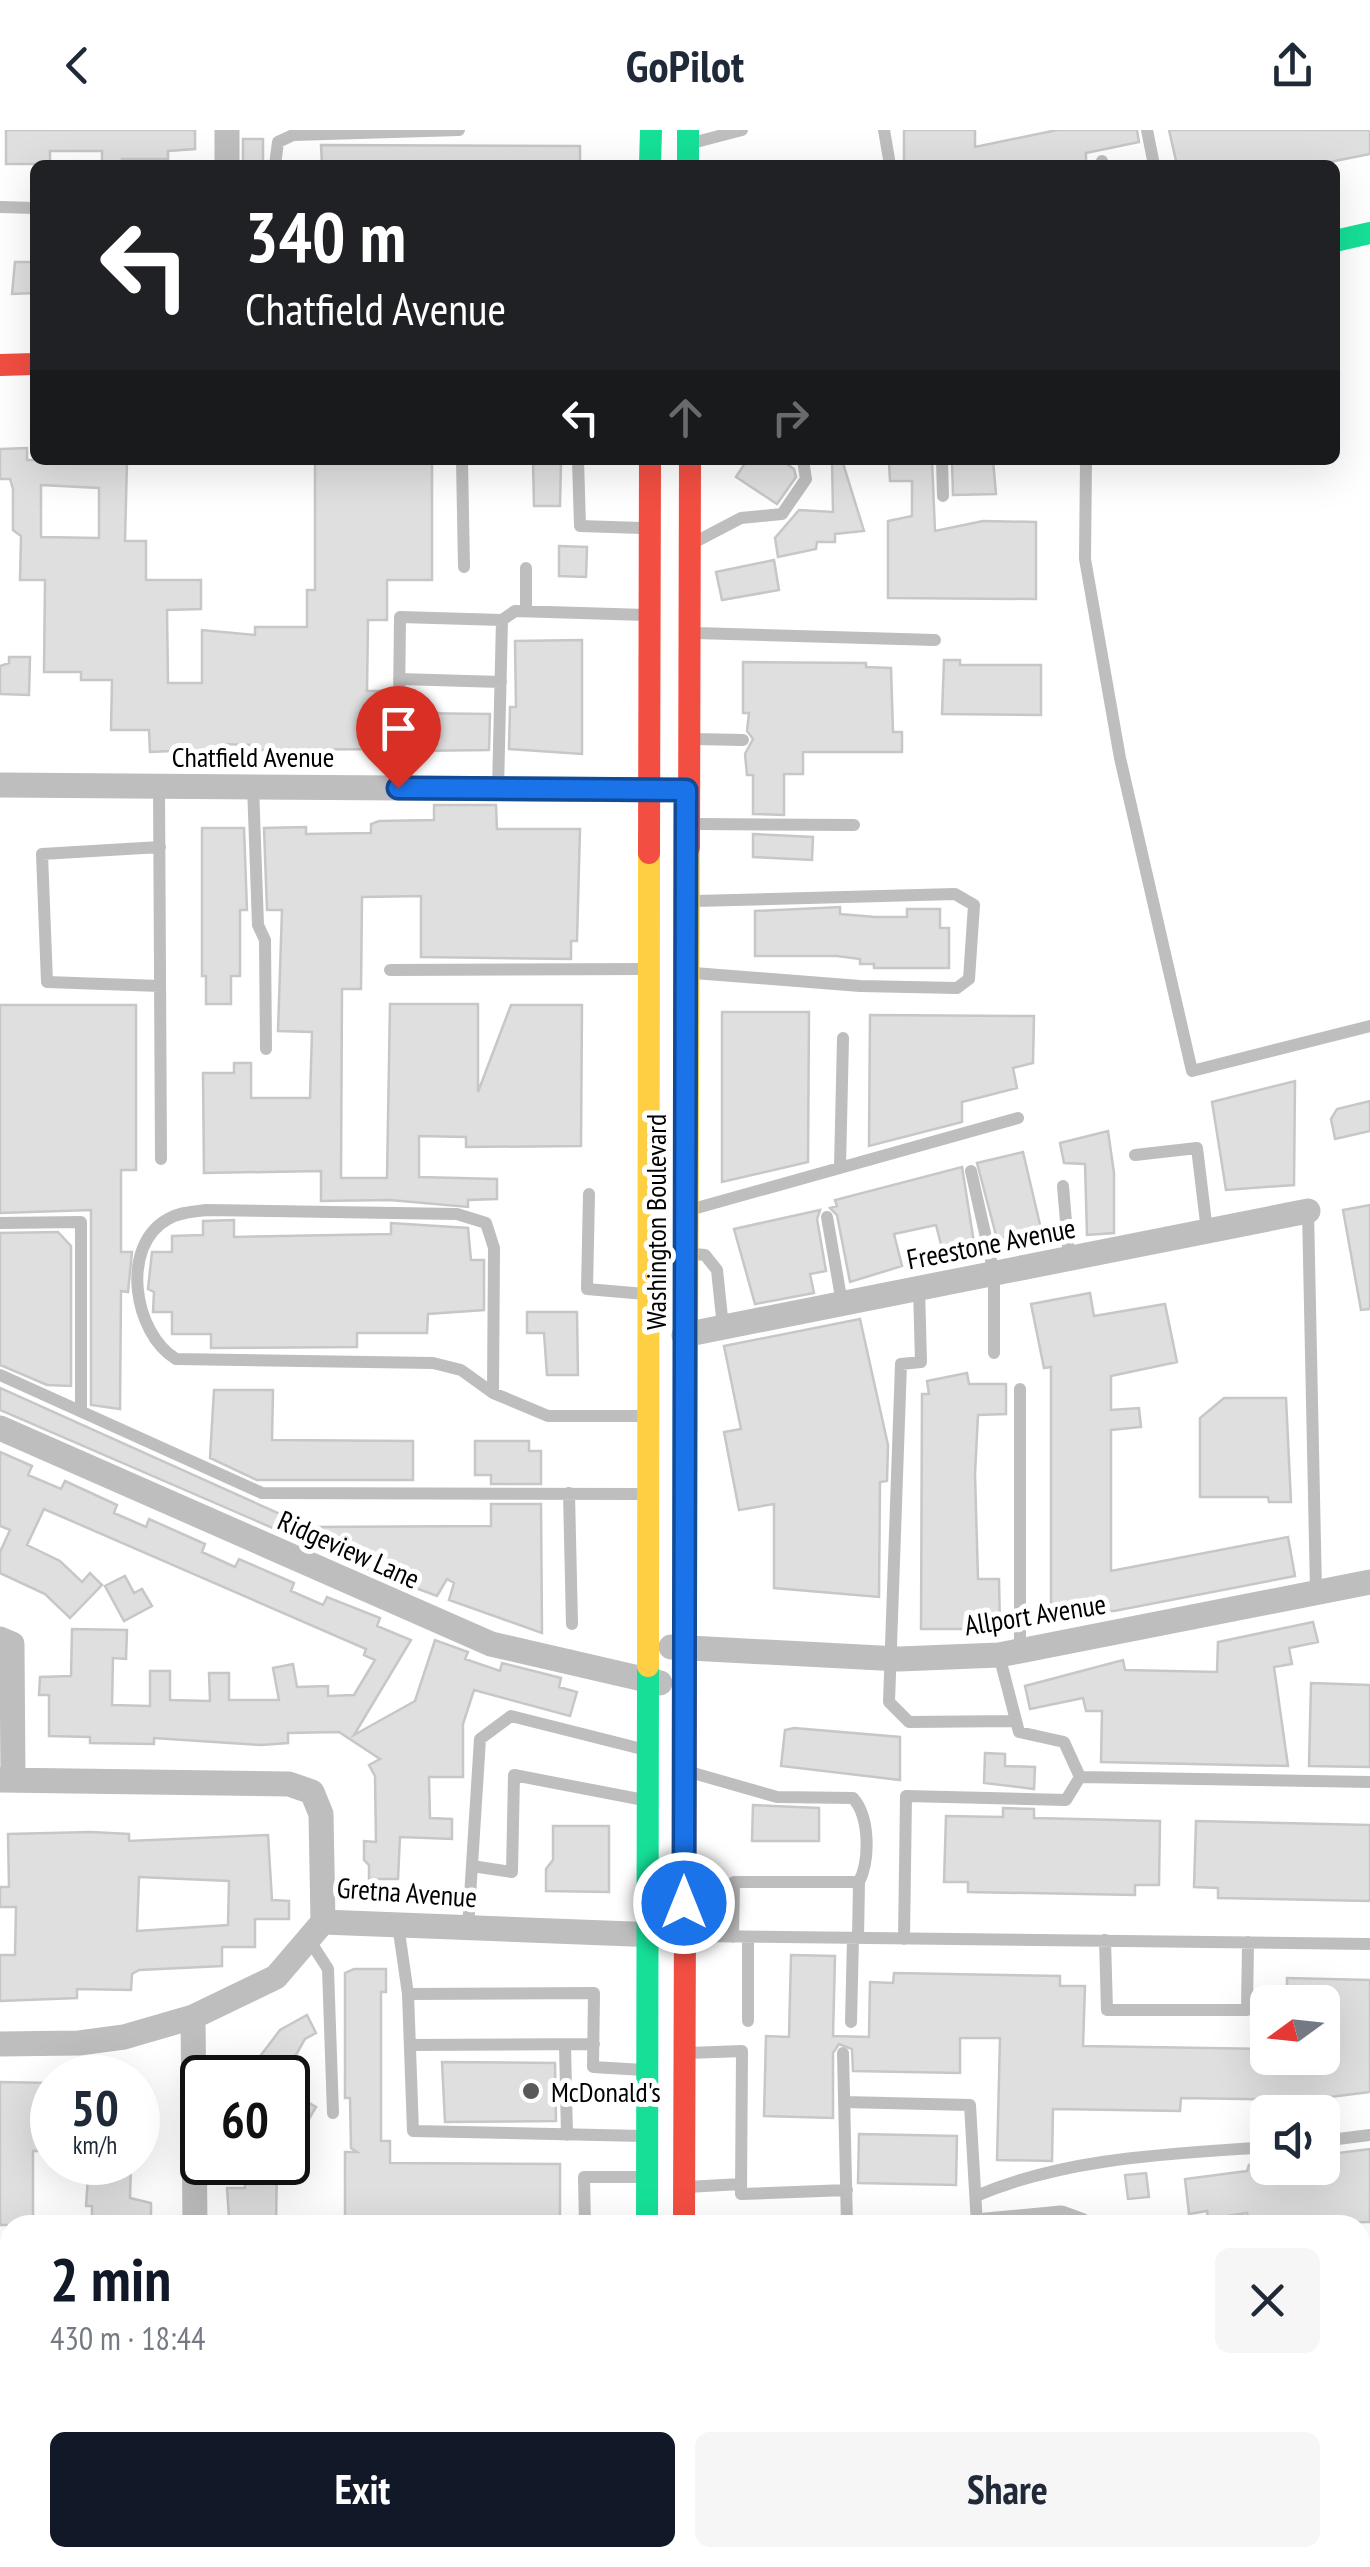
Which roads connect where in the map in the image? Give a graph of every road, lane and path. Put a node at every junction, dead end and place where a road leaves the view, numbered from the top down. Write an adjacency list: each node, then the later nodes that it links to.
1 (227, 130): 8 (street)
2 (459, 130): 9 (lane)
3 (651, 130): 10 (main road)
4 (742, 130): 7 (lane)
5 (884, 130): 11 (lane)
6 (1147, 130): 12 (lane)
7 (688, 146)
8 (227, 160)
9 (276, 160)
10 (650, 160)
11 (889, 160)
12 (1153, 160)
13 (0, 208): 14 (lane)
14 (30, 208)
15 (1370, 234): 16 (main road)
16 (1340, 240)
17 (0, 364): 18 (main road)
18 (30, 364)
19 (462, 465): 29 (lane)
20 (578, 465): 27 (lane)
21 (650, 465): 27 (main road, Washington Boulevard)
22 (690, 465): 28 (main road, Washington Boulevard)
23 (804, 465): 28 (lane)
24 (942, 465): 26 (lane)
25 (1086, 465): 55 (lane)
26 (943, 496)
27 (650, 528): 32 (main road, Washington Boulevard)
28 (690, 544): 34 (main road, Washington Boulevard)
29 (464, 567)
30 (526, 568): 31 (lane)
31 (526, 611): 32 (lane); 33 (lane)
32 (650, 615): 45 (main road, Washington Boulevard)
33 (502, 620): 36 (lane); 37 (lane)
34 (687, 632): 35 (lane); 38 (main road, Washington Boulevard)
35 (936, 640)
36 (399, 679): 37 (lane); 43 (lane)
37 (501, 682): 44 (lane)
38 (687, 739): 39 (lane); 46 (main road, Washington Boulevard)
39 (743, 740)
40 (0, 784): 41 (street, Chatfield Avenue)
41 (160, 786): 42 (street, Chatfield Avenue); 49 (lane)
42 (253, 786): 43 (street, Chatfield Avenue); 57 (lane)
43 (398, 788): 44 (street, Chatfield Avenue)
44 (498, 788): 45 (street, Chatfield Avenue)
45 (649, 790): 46 (street, Chatfield Avenue); 51 (main road, Washington Boulevard)
46 (686, 790): 47 (main road, Washington Boulevard)
47 (687, 824): 48 (lane); 50 (main road, Washington Boulevard)
48 (854, 825)
49 (160, 847): 54 (lane); 54 (lane)
50 (686, 902): 53 (main road, Washington Boulevard); 53 (lane)
51 (648, 969): 52 (lane); 74 (main road, Washington Boulevard)
52 (390, 970)
53 (686, 972): 66 (main road, Washington Boulevard)
54 (160, 986): 60 (lane)
55 (1370, 1026)
56 (843, 1038): 61 (lane)
57 (266, 1050)
58 (1018, 1118): 61 (lane)
59 (1135, 1155): 69 (lane)
60 (161, 1158)
61 (840, 1167): 66 (lane)
62 (971, 1171): 72 (lane)
63 (1063, 1186): 71 (lane)
64 (589, 1194): 74 (lane)
65 (1308, 1210): 69 (street, Freestone Avenue); 88 (lane)
66 (686, 1211): 70 (main road, Washington Boulevard)
67 (827, 1217): 75 (lane)
68 (0, 1223): 82 (lane)
69 (1208, 1231): 71 (street, Freestone Avenue)
70 (686, 1254): 76 (lane); 77 (main road, Washington Boulevard)
71 (1069, 1258): 72 (street, Freestone Avenue)
72 (994, 1273): 73 (street, Freestone Avenue); 78 (lane)
73 (919, 1288): 75 (street, Freestone Avenue); 94 (lane)
74 (648, 1294): 83 (main road, Washington Boulevard)
75 (842, 1304): 76 (street, Freestone Avenue)
76 (724, 1327): 77 (street, Freestone Avenue)
77 (684, 1335): 92 (main road, Washington Boulevard)
78 (994, 1353)
79 (0, 1374): 82 (lane)
80 (1020, 1389): 93 (lane)
81 (494, 1393): 81 (lane); 83 (lane)
82 (81, 1411): 85 (lane)
83 (647, 1416): 86 (main road, Washington Boulevard)
84 (0, 1428): 95 (street, Ridgeview Lane)
85 (569, 1492): 86 (lane); 89 (lane)
86 (647, 1494): 91 (main road, Washington Boulevard)
87 (1370, 1582): 88 (street, Allport Avenue)
88 (1316, 1592): 93 (street, Allport Avenue)
89 (572, 1624)
90 (0, 1639): 101 (street)
91 (646, 1645): 92 (street, Allport Avenue); 95 (main road, Washington Boulevard)
92 (685, 1648): 94 (street, Allport Avenue); 96 (main road, Washington Boulevard)
93 (1009, 1653): 94 (street, Allport Avenue); 97 (lane)
94 (892, 1658): 97 (lane)
95 (646, 1680): 96 (street, Ridgeview Lane); 98 (main road, Washington Boulevard)
96 (686, 1689): 99 (main road, Washington Boulevard)
97 (1016, 1721): 100 (lane)
98 (646, 1750): 103 (main road, Washington Boulevard); 104 (lane)
99 (685, 1771): 105 (lane); 110 (main road, Washington Boulevard)
100 (1080, 1777): 102 (lane); 114 (lane)
101 (6, 1780): 108 (street, Gretna Avenue)
102 (1370, 1782)
103 (646, 1801): 104 (lane); 109 (main road, Washington Boulevard)
104 (472, 1866): 107 (lane)
105 (859, 1882): 111 (lane); 113 (lane)
106 (398, 1925): 107 (street, Gretna Avenue); 108 (street, Gretna Avenue); 118 (lane)
107 (468, 1928): 109 (street, Gretna Avenue)
108 (316, 1931): 119 (street); 130 (lane)
109 (646, 1935): 110 (street, Gretna Avenue); 128 (main road, Washington Boulevard)
110 (684, 1936): 111 (lane); 126 (main road, Washington Boulevard)
111 (733, 1936): 112 (lane)
112 (748, 1937): 113 (lane); 120 (lane)
113 (855, 1938): 114 (lane); 121 (lane)
114 (904, 1938): 115 (lane)
115 (1105, 1940): 116 (lane); 116 (lane)
116 (1248, 1942): 117 (lane)
117 (1370, 1944)
118 (408, 1994): 124 (lane); 125 (lane)
119 (192, 2017): 122 (street); 141 (street)
120 (748, 2021)
121 (851, 2022)
122 (0, 2044)
123 (565, 2044): 124 (lane); 125 (lane); 131 (lane)
124 (594, 2044): 128 (lane)
125 (410, 2046): 131 (lane)
126 (684, 2053): 137 (lane); 138 (main road, Washington Boulevard)
127 (843, 2053): 129 (lane)
128 (646, 2070): 133 (main road, Washington Boulevard)
129 (844, 2102): 139 (lane); 140 (lane)
130 (333, 2112)
131 (567, 2135): 133 (lane)
132 (1370, 2135): 134 (lane)
133 (646, 2136): 136 (main road, Washington Boulevard)
134 (1340, 2139)
135 (1250, 2149): 140 (lane)
136 (646, 2177): 142 (lane); 143 (main road, Washington Boulevard)
137 (741, 2184): 138 (lane); 139 (lane)
138 (684, 2187): 144 (main road, Washington Boulevard)
139 (846, 2190): 145 (lane)
140 (976, 2196): 146 (lane)
141 (195, 2215)
142 (585, 2215)
143 (647, 2215)
144 (684, 2215)
145 (847, 2215)
146 (977, 2215)

